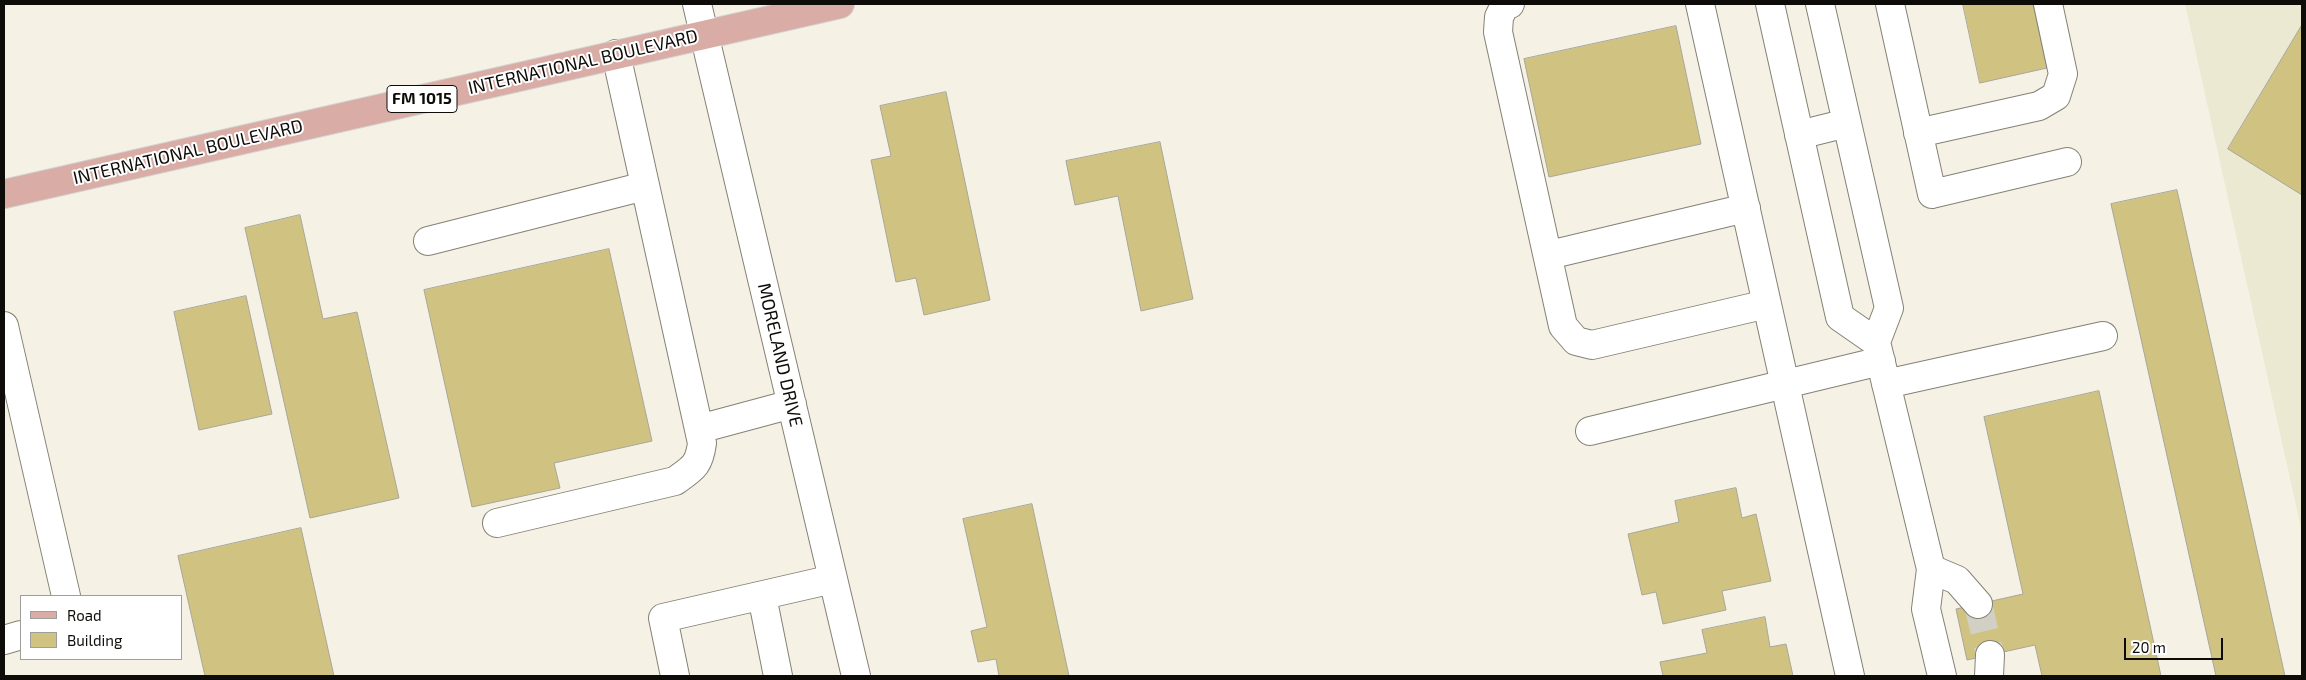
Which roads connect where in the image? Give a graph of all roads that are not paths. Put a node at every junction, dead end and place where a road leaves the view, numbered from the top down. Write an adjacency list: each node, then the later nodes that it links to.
1 (698, 4): 9 (street, MORELAND DRIVE)
2 (840, 4): 9 (main road, INTERNATIONAL BOULEVARD / FM 1015)
3 (1510, 4): 19 (street)
4 (1700, 4): 17 (street)
5 (1770, 4): 13 (street)
6 (1820, 4): 11 (street)
7 (1890, 4): 12 (street)
8 (2048, 4): 12 (street)
9 (704, 34): 10 (main road, INTERNATIONAL BOULEVARD / FM 1015); 26 (street, MORELAND DRIVE)
10 (616, 54): 15 (street); 16 (main road, INTERNATIONAL BOULEVARD / FM 1015)
11 (1847, 124): 13 (street); 23 (street)
12 (1918, 133): 14 (street)
13 (1799, 135): 23 (street)
14 (2067, 162)
15 (645, 186): 18 (street); 27 (street)
16 (4, 194)
17 (1746, 208): 19 (street); 20 (street)
18 (428, 241)
19 (1548, 255): 20 (street)
20 (1767, 304): 25 (street)
21 (4, 327): 24 (street)
22 (2103, 336): 23 (street)
23 (1881, 363): 25 (street); 30 (street)
24 (9, 372): 32 (street)
25 (1785, 384): 28 (street); 40 (street)
26 (792, 404): 27 (street); 31 (street, MORELAND DRIVE)
27 (699, 429): 29 (street)
28 (1590, 431)
29 (497, 523)
30 (1931, 569): 34 (street); 41 (street)
31 (833, 579): 33 (street); 39 (street, MORELAND DRIVE)
32 (66, 595)
33 (762, 596): 37 (street); 38 (street)
34 (1978, 604)
35 (20, 635): 36 (street)
36 (4, 640)
37 (675, 676)
38 (778, 676)
39 (856, 676)
40 (1850, 676)
41 (1942, 676)

